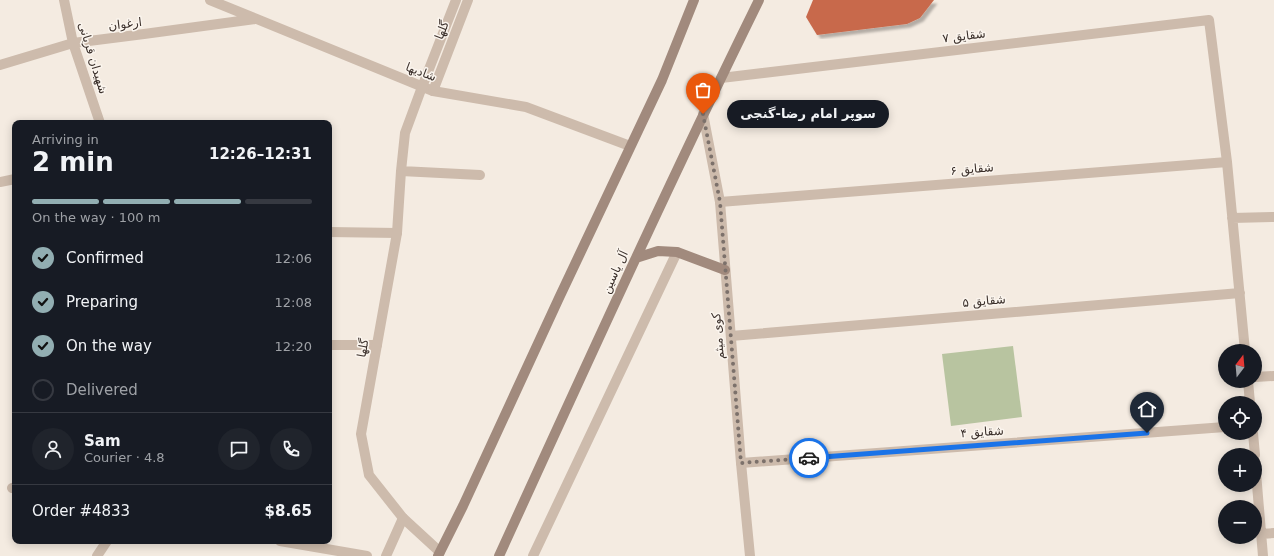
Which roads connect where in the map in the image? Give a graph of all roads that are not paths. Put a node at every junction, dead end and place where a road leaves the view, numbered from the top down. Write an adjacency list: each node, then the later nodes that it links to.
1 (64, 0): 8 (street, شهیدان قربانی)
2 (210, 0): 7 (street, شادیها)
3 (456, 0): 11 (street, گلها)
4 (468, 0): 12 (street, گلها)
5 (694, 0): 15 (main road)
6 (759, 0): 10 (main road, آل یاسین)
7 (256, 19): 8 (street, ارغوان); 11 (street, شادیها)
8 (73, 43): 9 (street, ارغوان); 14 (street, شهیدان قربانی)
9 (0, 65)
10 (721, 78): 13 (main road, آل یاسین); 16 (street, شقایق ۷)
11 (422, 87): 12 (street, شادیها); 17 (street, گلها)
12 (433, 91): 15 (street, شادیها)
13 (703, 114): 21 (street, کوی میثم); 27 (main road, آل یاسین)
14 (99, 120)
15 (630, 146): 44 (main road)
16 (1227, 162): 21 (street, شقایق ۶); 23 (street)
17 (401, 171): 18 (street); 25 (street, گلها)
18 (480, 175)
19 (12, 180): 20 (street)
20 (0, 182)
21 (720, 202): 28 (street, کوی میثم)
22 (1274, 217): 23 (street)
23 (1232, 218): 29 (street)
24 (332, 232): 25 (street)
25 (397, 233): 31 (street, گلها)
26 (677, 252): 27 (main road); 28 (main road); 49 (street)
27 (636, 258): 48 (main road, آل یاسین)
28 (725, 270): 30 (street, کوی میثم)
29 (1240, 293): 30 (street, شقایق ۵); 32 (street)
30 (731, 336): 37 (street, کوی میثم)
31 (378, 344): 33 (street); 38 (street, گلها)
32 (1244, 344)
33 (332, 345)
34 (1274, 376): 35 (street)
35 (1262, 377)
36 (1218, 428): 37 (street, شقایق ۴)
37 (741, 463): 50 (street, کوی میثم)
38 (403, 518): 44 (street, گلها); 47 (street)
39 (1274, 533): 40 (street)
40 (1262, 534)
41 (105, 544): 45 (street)
42 (297, 544): 46 (street)
43 (1262, 544): 51 (street)
44 (439, 554)
45 (97, 556)
46 (367, 556)
47 (386, 556)
48 (499, 556)
49 (532, 556)
50 (750, 556)
51 (1263, 556)

